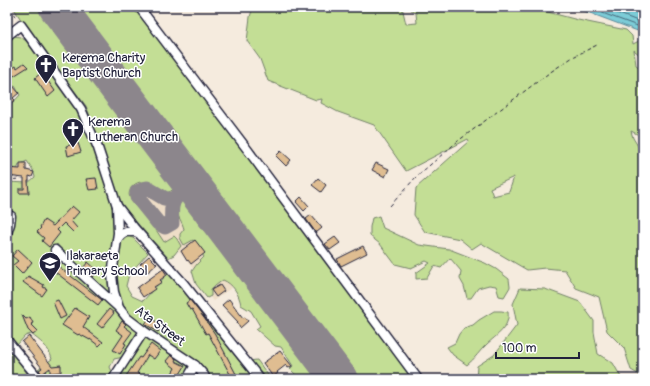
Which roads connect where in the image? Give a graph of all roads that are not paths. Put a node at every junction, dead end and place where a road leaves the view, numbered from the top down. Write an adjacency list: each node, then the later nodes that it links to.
1 (139, 7): 18 (street)
2 (7, 36): 3 (street)
3 (117, 206): 6 (street); 7 (street, Ata Street)
4 (11, 216): 5 (street)
5 (7, 233)
6 (138, 233): 7 (street); 17 (street)
7 (117, 240): 9 (street, Ata Street)
8 (55, 250): 9 (street)
9 (119, 308): 10 (street, Ata Street)
10 (144, 331): 12 (street, Ata Street); 14 (street)
11 (7, 340): 13 (street)
12 (195, 365): 15 (street); 16 (street, Ata Street)
13 (39, 379)
14 (113, 379)
15 (187, 379)
16 (206, 379)
17 (260, 379)
18 (418, 379)

